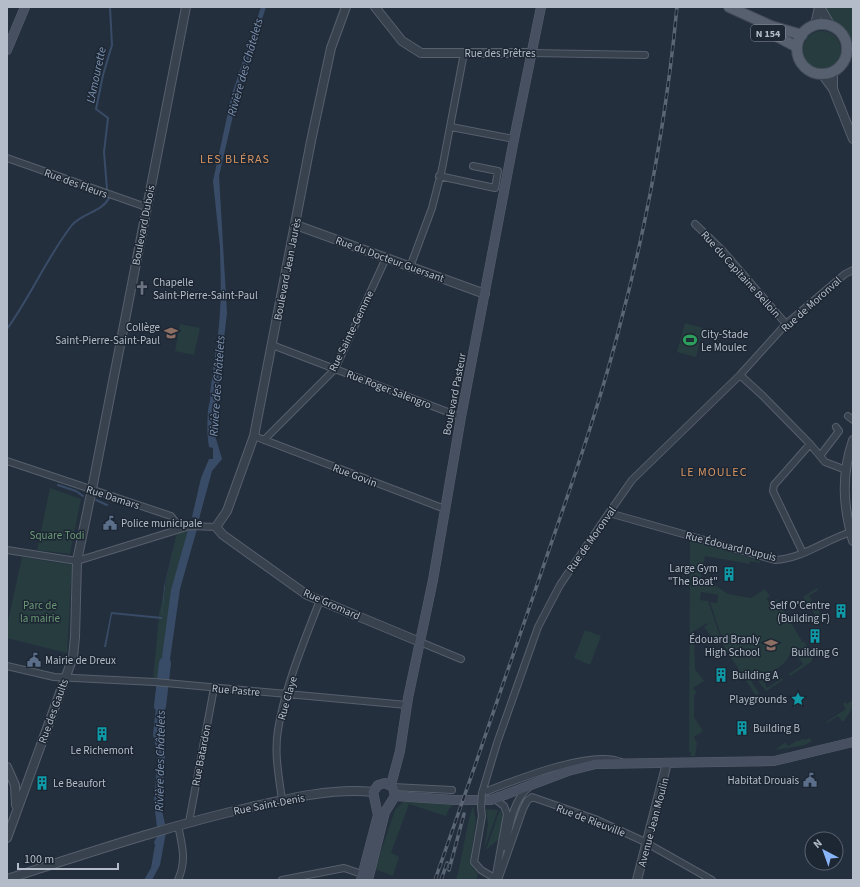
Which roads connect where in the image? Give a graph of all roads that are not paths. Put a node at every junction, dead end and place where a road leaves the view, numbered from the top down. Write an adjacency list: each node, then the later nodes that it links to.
1 (25, 7): 14 (main road)
2 (186, 7): 29 (street, Boulevard Dubois)
3 (346, 7): 31 (street, Boulevard Jean Jaurès)
4 (375, 7): 16 (street, Rue des Prêtres)
5 (541, 7): 17 (main road)
6 (547, 7): 17 (main road)
7 (729, 7): 9 (main road, N 154)
8 (820, 7): 10 (street); 11 (street)
9 (741, 14): 12 (main road, N 154); 13 (main road, N 154)
10 (815, 25): 11 (main road); 12 (main road)
11 (831, 26): 15 (main road)
12 (802, 35): 13 (main road)
13 (798, 48): 21 (main road)
14 (7, 50)
15 (850, 50): 19 (main road)
16 (464, 53): 17 (street, Rue des Prêtres); 23 (street)
17 (532, 53): 18 (street, Rue des Prêtres); 24 (main road, Boulevard Pasteur)
18 (645, 55)
19 (848, 62): 20 (main road)
20 (833, 71): 21 (main road); 22 (street)
21 (822, 74): 22 (street)
22 (833, 89): 25 (street)
23 (450, 127): 24 (street); 28 (street)
24 (514, 138): 35 (main road, Boulevard Pasteur)
25 (853, 139)
26 (7, 158): 29 (street, Rue des Fleurs)
27 (473, 166): 28 (street)
28 (439, 176): 33 (street)
29 (146, 208): 49 (street, Boulevard Dubois)
30 (695, 224): 36 (street, Rue du Capitaine Belloin)
31 (296, 225): 32 (street, Rue du Docteur Guersant); 37 (street, Boulevard Jean Jaurès)
32 (386, 258): 33 (street, Rue du Docteur Guersant); 38 (street, Rue Sainte-Gemme)
33 (410, 267): 35 (street, Rue du Docteur Guersant)
34 (853, 270): 36 (street, Rue de Moronval)
35 (485, 294): 40 (main road, Boulevard Pasteur)
36 (786, 324): 39 (street, Rue de Moronval)
37 (272, 345): 38 (street, Rue Roger Salengro); 42 (street, Boulevard Jean Jaurès)
38 (335, 369): 40 (street, Rue Roger Salengro); 43 (street, Rue Sainte-Gemme)
39 (740, 375): 45 (street); 51 (street, Rue de Moronval)
40 (461, 417): 50 (main road, Boulevard Pasteur)
41 (836, 427): 46 (street)
42 (254, 436): 43 (street); 52 (street, Boulevard Jean Jaurès)
43 (264, 440): 50 (street, Rue Govin)
44 (853, 440): 48 (street)
45 (810, 444): 46 (street); 57 (street)
46 (820, 456): 48 (street)
47 (7, 461): 49 (street, Rue Damars)
48 (846, 470): 54 (street)
49 (92, 491): 53 (street, Rue Damars); 58 (street, Boulevard Dubois)
50 (445, 509): 60 (main road, Boulevard Pasteur)
51 (609, 513): 57 (street, Rue Édouard Dupuis); 75 (street, Rue de Moronval)
52 (216, 527): 53 (street); 59 (street, Rue Gromard)
53 (180, 528): 58 (street)
54 (850, 532): 55 (street); 57 (street, Rue Édouard Dupuis)
55 (853, 542)
56 (7, 550): 58 (street)
57 (803, 553)
58 (76, 561): 63 (street, Rue des Gaults)
59 (320, 600): 60 (street, Rue Gromard); 65 (street, Rue Claye)
60 (420, 642): 61 (street, Rue Gromard); 66 (main road, Boulevard Pasteur)
61 (461, 659)
62 (7, 666): 63 (street, Rue Pastre)
63 (65, 677): 64 (street, Rue Pastre); 80 (street, Rue des Gaults)
64 (214, 688): 65 (street, Rue Pastre); 81 (street, Rue Batardon)
65 (287, 694): 66 (street, Rue Pastre); 77 (street, Rue Claye)
66 (407, 705): 71 (main road, Boulevard Pasteur)
67 (853, 742): 69 (main road)
68 (624, 763): 69 (main road); 72 (main road); 75 (street)
69 (668, 763): 84 (street, Avenue Jean Moulin)
70 (7, 767): 80 (street)
71 (389, 785): 73 (street); 74 (main road); 78 (main road)
72 (530, 787): 76 (main road); 89 (street)
73 (452, 790)
74 (374, 792): 77 (street, Rue Saint-Denis); 79 (main road)
75 (482, 793): 89 (street, Rue de Moronval, bridge)
76 (495, 799): 78 (main road); 89 (street)
77 (282, 800): 81 (street, Rue Saint-Denis)
78 (392, 800): 79 (main road); 85 (main road)
79 (376, 802): 85 (main road)
80 (16, 810): 83 (street, Rue des Gaults)
81 (189, 822): 82 (street, Rue Saint-Denis)
82 (178, 825): 86 (street, Rue Saint-Denis); 87 (street)
83 (7, 838)
84 (648, 844): 89 (street, Rue de Rieuville); 90 (street, Avenue Jean Moulin); 91 (street, Rue de Rieuville)
85 (365, 878): 88 (street)
86 (7, 879)
87 (178, 880)
88 (282, 880)
89 (497, 880)
90 (637, 880)
91 (712, 880)

